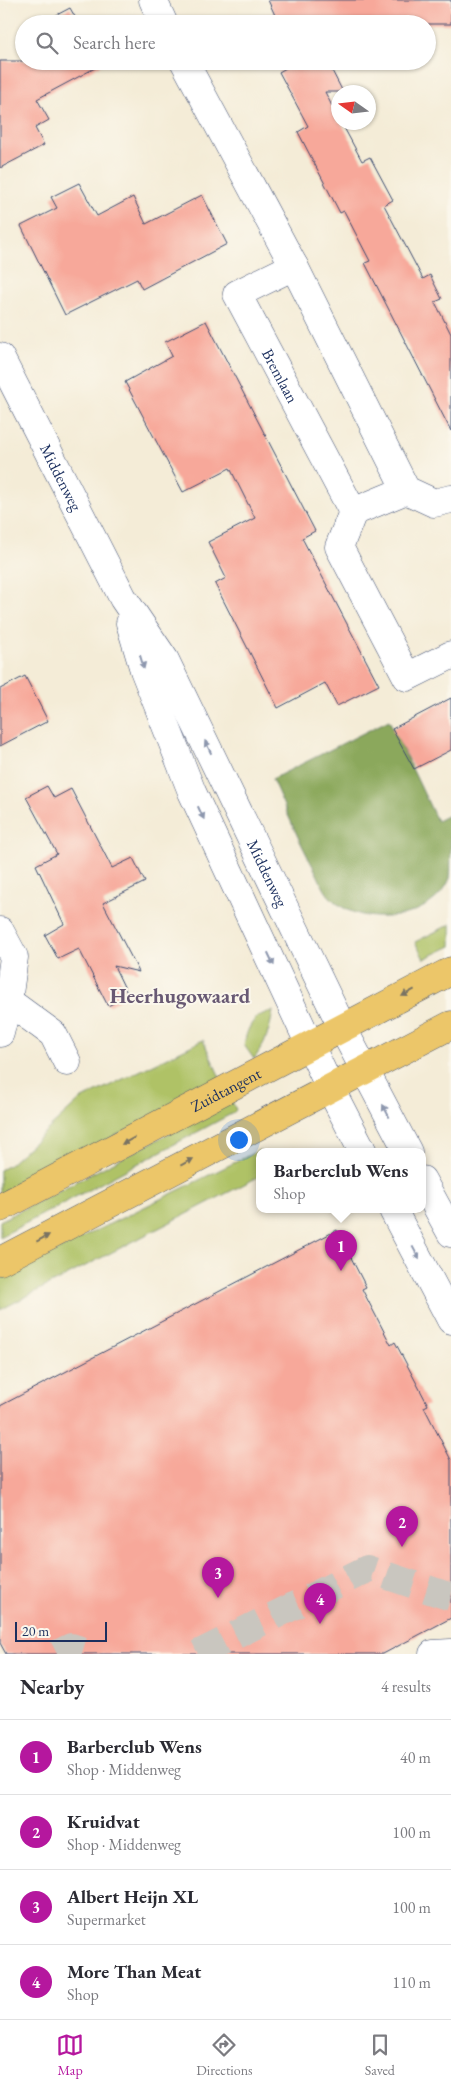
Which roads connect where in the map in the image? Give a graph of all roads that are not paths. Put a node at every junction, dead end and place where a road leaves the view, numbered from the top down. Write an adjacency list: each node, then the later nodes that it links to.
1 (153, 0): 2 (street)
2 (160, 15)
3 (189, 70): 4 (street)
4 (294, 266): 6 (street); 8 (street, Bremlaan)
5 (0, 357): 9 (street, Middenweg)
6 (406, 490): 7 (street); 8 (street)
7 (451, 499)
8 (353, 512): 10 (street)
9 (123, 598): 15 (street, Middenweg, one-way to 9); 17 (street, Middenweg, one-way to 17)
10 (451, 655)
11 (0, 931): 13 (street)
12 (451, 971): 15 (main road, Zuidtangent, one-way to 15)
13 (8, 1001): 16 (street); 18 (street)
14 (451, 1024): 19 (main road)
15 (342, 1028): 17 (main road, Zuidtangent); 19 (street, Middenweg)
16 (0, 1033)
17 (310, 1044): 20 (street, Middenweg); 24 (main road, Zuidtangent, one-way to 24)
18 (67, 1062)
19 (364, 1070): 20 (main road); 22 (street, Middenweg, one-way to 19)
20 (330, 1088): 21 (street, Middenweg); 27 (main road, one-way to 20)
21 (361, 1148)
22 (406, 1148)
23 (426, 1187): 26 (street)
24 (0, 1208)
25 (395, 1213): 28 (street, one-way to 28)
26 (451, 1233)
27 (0, 1261)
28 (451, 1320)
29 (451, 1653): 30 (street)
30 (433, 1654)

